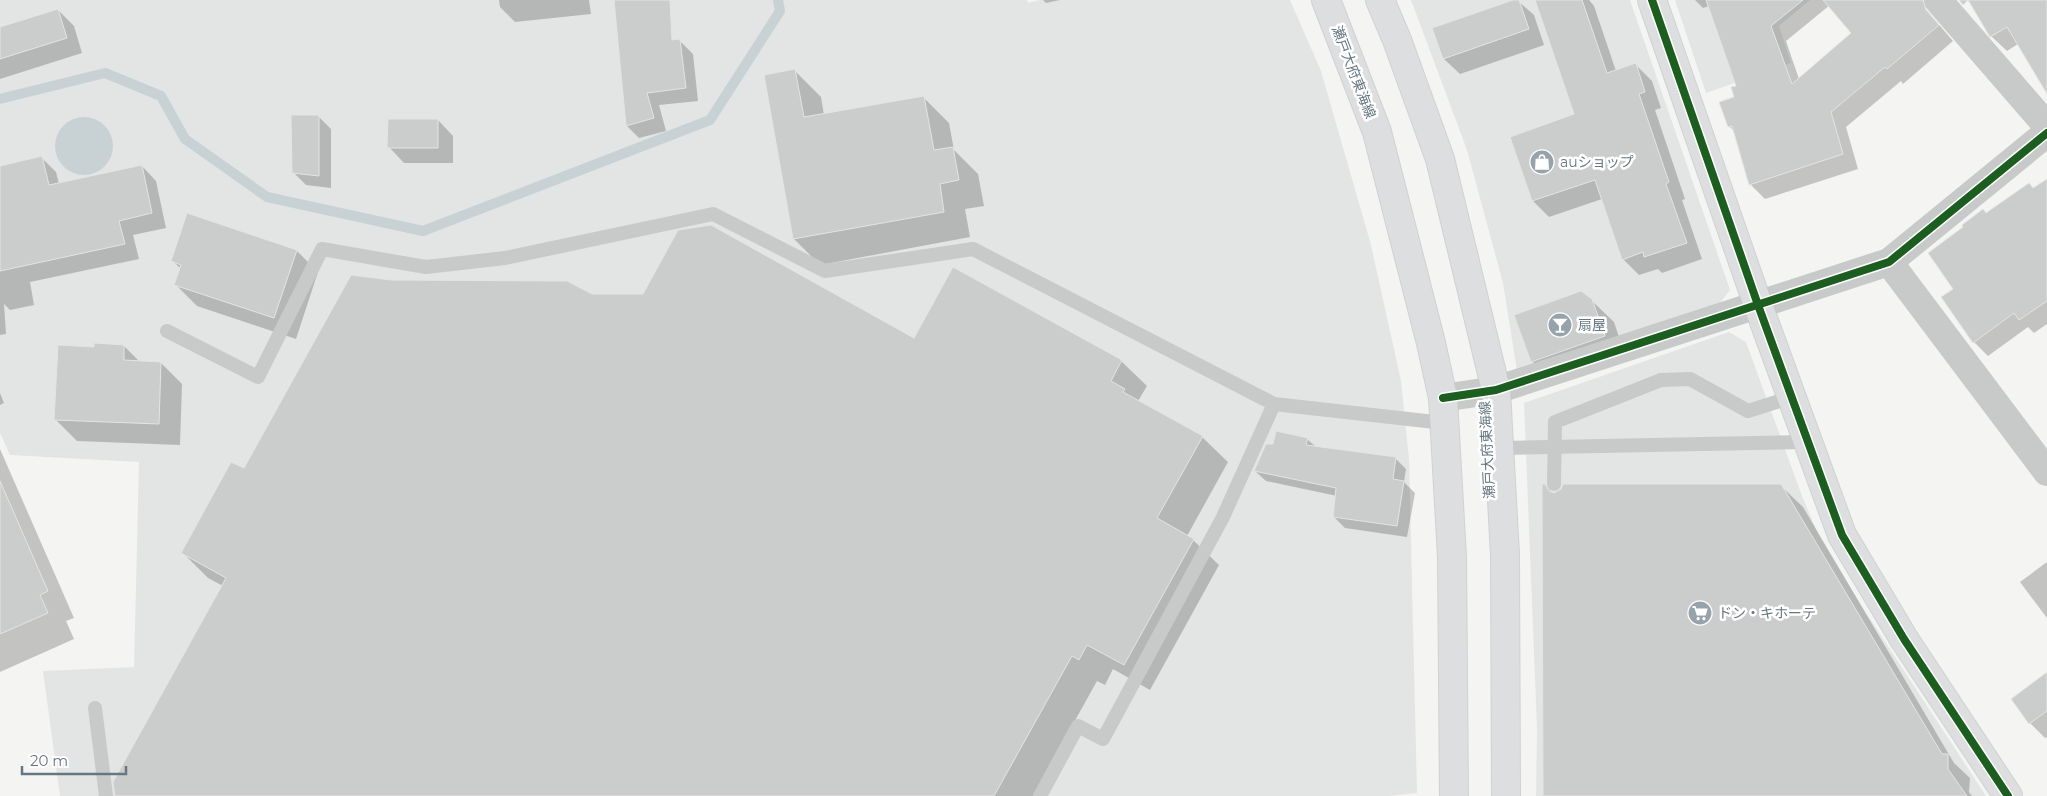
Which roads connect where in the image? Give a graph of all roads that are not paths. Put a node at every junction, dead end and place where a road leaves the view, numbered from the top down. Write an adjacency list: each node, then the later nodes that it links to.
1 (1326, 0): 13 (main road, 瀬戸大府東海線)
2 (1380, 0): 10 (main road, 瀬戸大府東海線)
3 (1652, 0): 8 (main road)
4 (1938, 0): 5 (street)
5 (2047, 126)
6 (2047, 133): 7 (street)
7 (1889, 262): 8 (street); 16 (street)
8 (1758, 306): 10 (street); 11 (main road)
9 (167, 331): 12 (lane)
10 (1496, 390): 13 (street); 15 (main road, 瀬戸大府東海線)
11 (1792, 397): 14 (main road); 17 (lane, bridge)
12 (1274, 404): 13 (lane); 20 (lane)
13 (1444, 411): 21 (main road, 瀬戸大府東海線)
14 (1809, 442): 15 (lane); 23 (main road)
15 (1499, 448): 22 (main road, 瀬戸大府東海線)
16 (2047, 472)
17 (1554, 484)
18 (94, 708): 19 (lane)
19 (106, 796)
20 (1040, 796)
21 (1454, 796)
22 (1506, 796)
23 (2008, 796)

